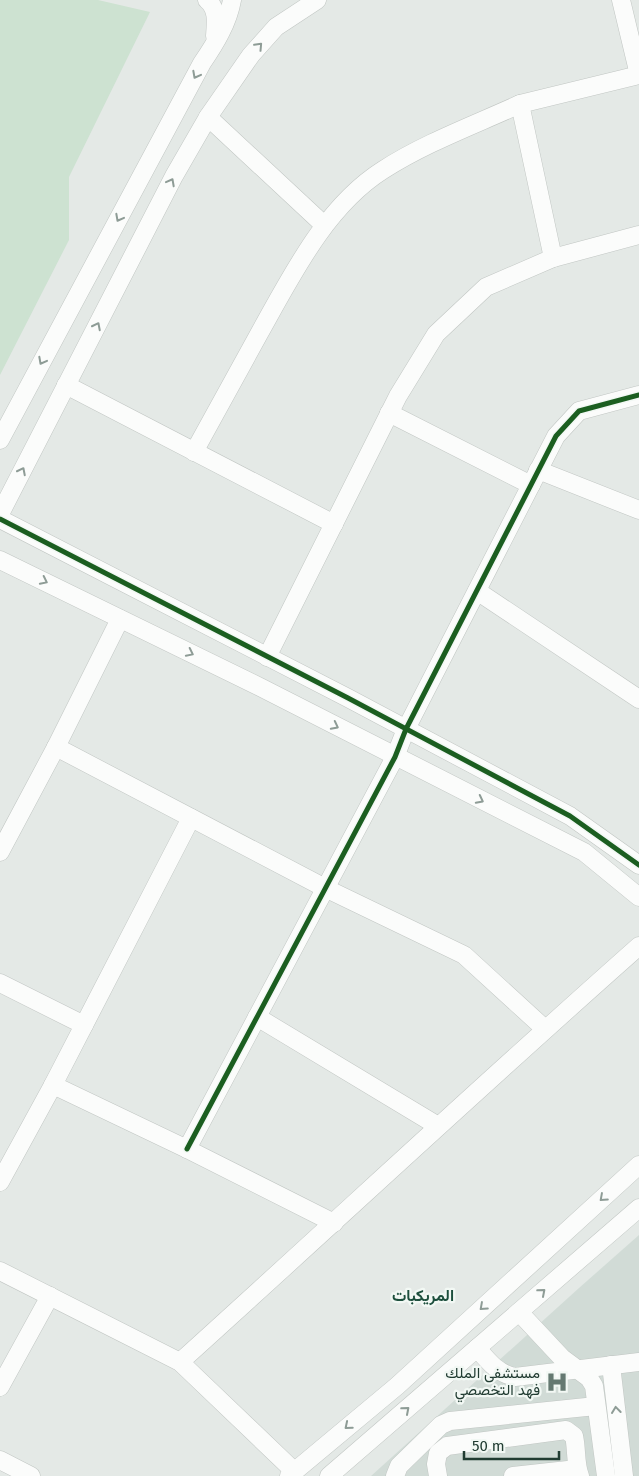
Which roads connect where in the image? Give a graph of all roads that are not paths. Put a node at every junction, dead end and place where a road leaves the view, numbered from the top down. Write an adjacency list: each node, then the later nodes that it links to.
1 (207, 0): 5 (street)
2 (232, 0): 5 (street)
3 (317, 0): 8 (street, one-way to 3)
4 (621, 0): 6 (street)
5 (214, 44): 15 (street, one-way to 15)
6 (639, 75): 7 (street)
7 (520, 104): 9 (street); 11 (street)
8 (208, 117): 9 (street); 12 (street, one-way to 8)
9 (324, 226): 16 (street)
10 (639, 234): 11 (street)
11 (553, 258): 14 (street)
12 (66, 385): 16 (street); 19 (street, one-way to 12)
13 (639, 395): 17 (street)
14 (389, 413): 17 (street); 21 (street)
15 (0, 440)
16 (194, 452): 21 (street)
17 (535, 477): 18 (street); 23 (street)
18 (639, 510)
19 (0, 514)
20 (0, 519): 25 (street)
21 (334, 524): 25 (street)
22 (0, 560): 24 (street, one-way to 24)
23 (477, 591): 26 (street); 27 (street)
24 (120, 619): 28 (street); 29 (street, one-way to 29)
25 (267, 656): 27 (street)
26 (639, 698)
27 (406, 729): 29 (street); 32 (street)
28 (56, 747): 30 (street); 31 (street)
29 (395, 757): 33 (street); 34 (street, one-way to 34)
30 (191, 818): 33 (street); 38 (street)
31 (0, 852)
32 (639, 865)
33 (325, 888): 37 (street); 39 (street)
34 (639, 898)
35 (639, 946): 39 (street)
36 (0, 983): 38 (street)
37 (257, 1017): 41 (street); 42 (street)
38 (84, 1025): 40 (street)
39 (545, 1029): 41 (street)
40 (53, 1084): 42 (street); 44 (street)
41 (438, 1126): 46 (street)
42 (187, 1149): 46 (street)
43 (639, 1165): 55 (street, one-way to 55)
44 (0, 1182)
45 (639, 1208): 49 (street, one-way to 45)
46 (334, 1223): 51 (street)
47 (0, 1271): 48 (street)
48 (50, 1296): 51 (street); 56 (street)
49 (519, 1312): 50 (street); 54 (street)
50 (477, 1348): 54 (street); 58 (street, one-way to 50)
51 (180, 1362): 61 (street)
52 (639, 1362): 53 (street)
53 (611, 1365): 54 (street); 68 (street, one-way to 53)
54 (578, 1369): 57 (street)
55 (397, 1386): 58 (street); 61 (street, one-way to 61)
56 (0, 1387)
57 (596, 1406): 64 (street); 67 (street)
58 (366, 1444): 63 (street)
59 (0, 1460): 62 (street)
60 (579, 1472): 65 (street); 66 (street)
61 (291, 1473)
62 (31, 1476)
63 (329, 1476)
64 (395, 1476)
65 (438, 1476)
66 (513, 1476)
67 (606, 1476)
68 (624, 1476)

